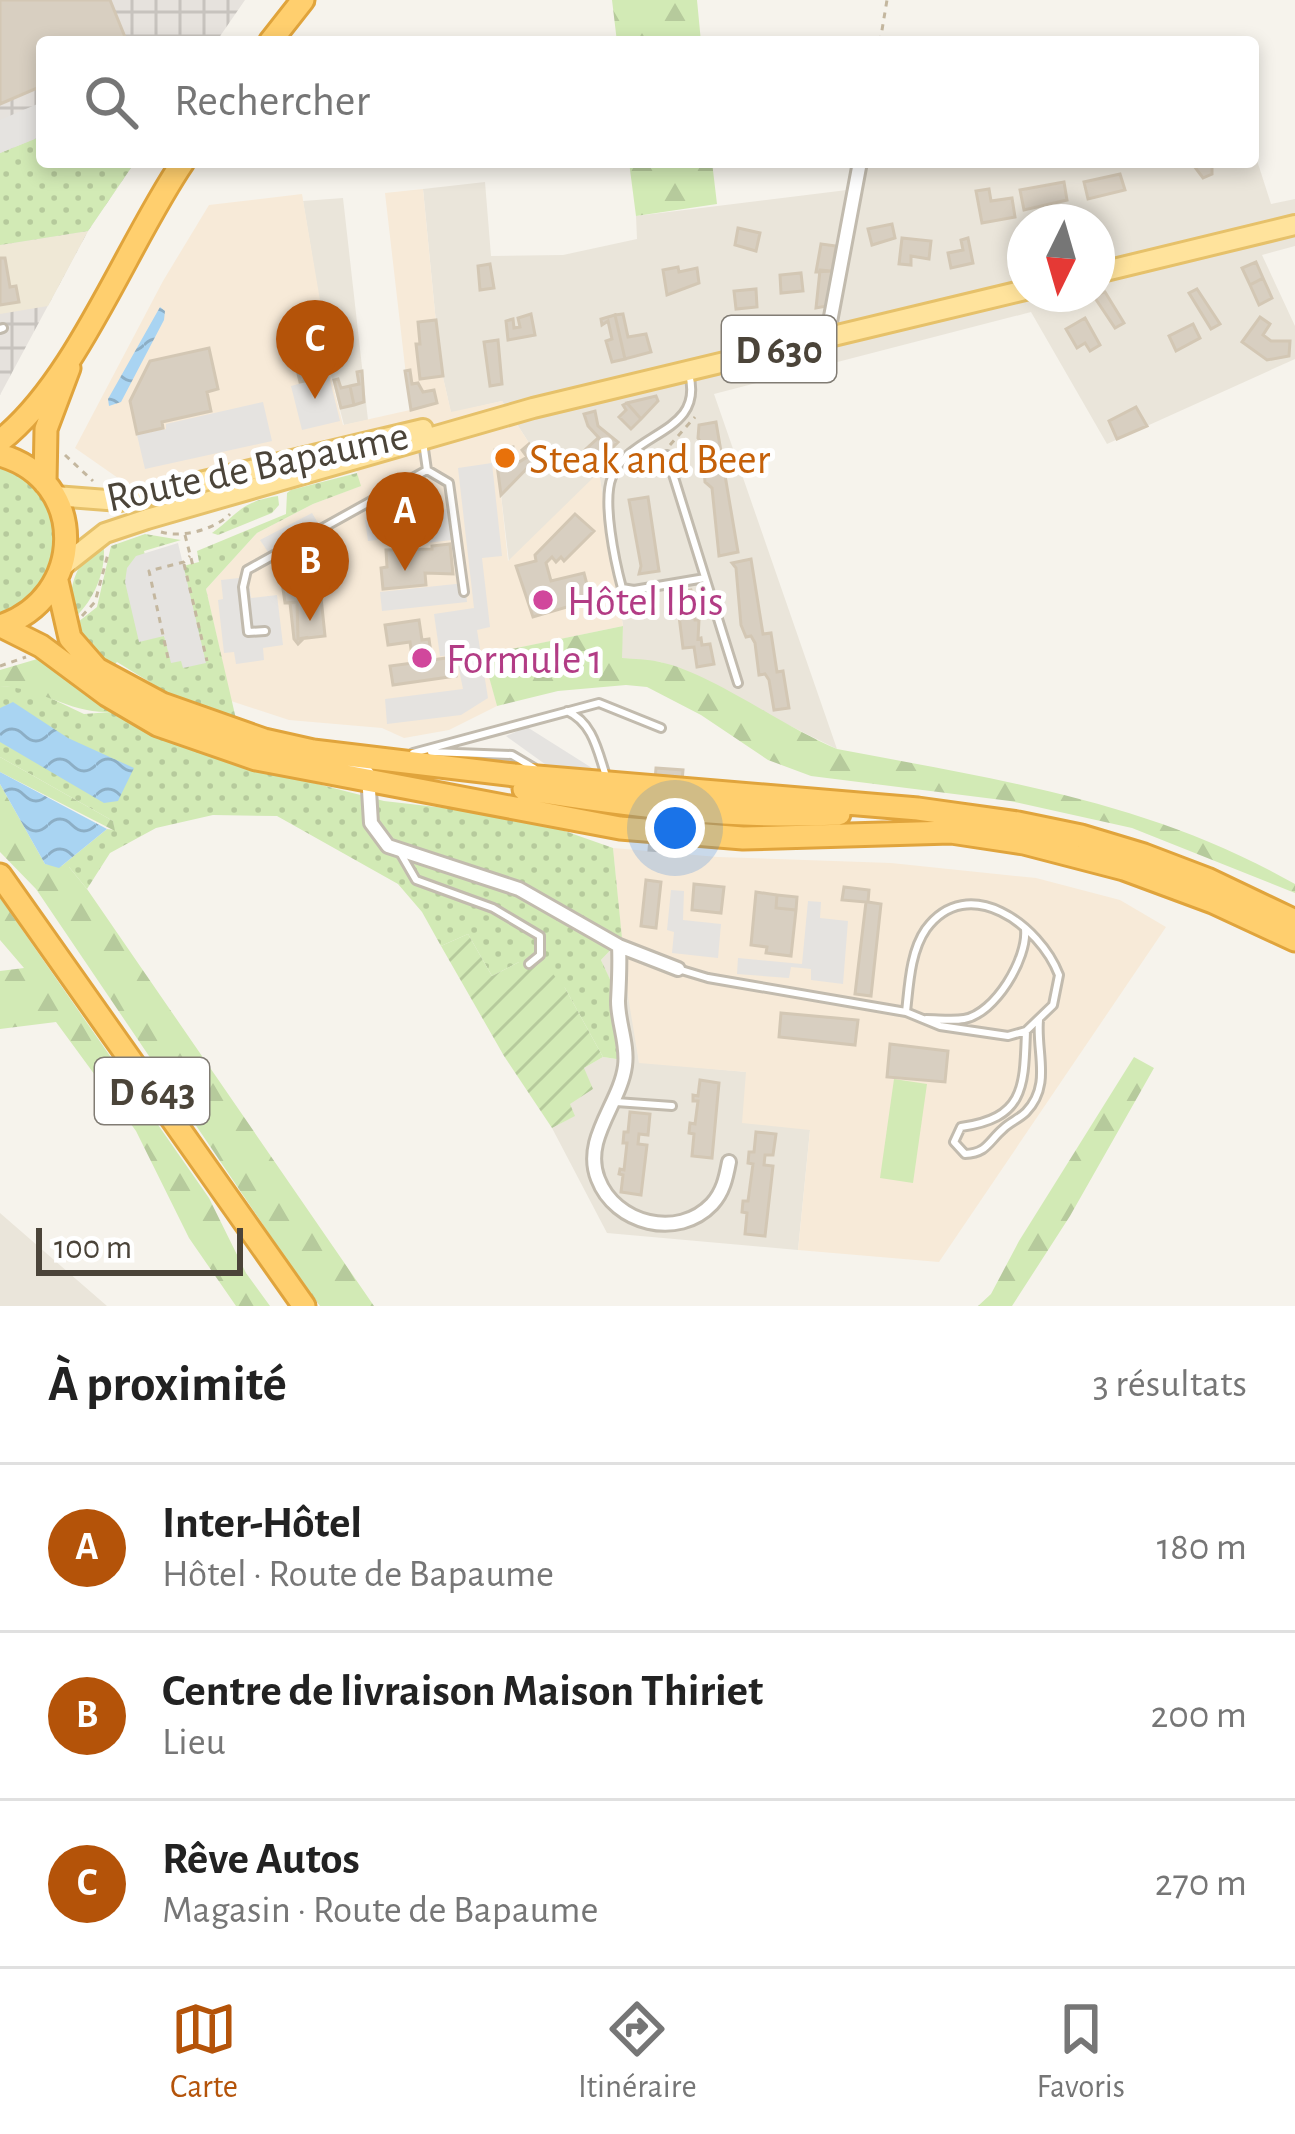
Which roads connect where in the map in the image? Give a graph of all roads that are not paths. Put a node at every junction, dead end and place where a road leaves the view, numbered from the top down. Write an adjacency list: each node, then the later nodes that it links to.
1 (304, 0): 2 (highway)
2 (275, 36)
3 (180, 168): 9 (highway)
4 (859, 168): 8 (street)
5 (1295, 226): 6 (main road)
6 (1115, 269)
7 (1007, 294): 8 (main road, D 630)
8 (827, 338): 10 (main road, D 630)
9 (71, 356): 12 (highway); 17 (highway)
10 (688, 371): 11 (main road, Route de Bapaume / D 630); 20 (lane)
11 (422, 435): 15 (main road, Route de Bapaume / D 630); 16 (lane); 18 (main road, Route de Bapaume / D 630)
12 (0, 441)
13 (0, 455): 17 (highway)
14 (667, 455): 20 (lane)
15 (265, 464): 17 (main road, Route de Bapaume / D 630); 18 (main road)
16 (427, 470): 21 (lane); 23 (lane)
17 (50, 489): 19 (highway)
18 (221, 499): 19 (main road, Route de Bapaume / D 630)
19 (60, 574): 22 (highway); 27 (highway)
20 (705, 578): 24 (lane)
21 (464, 592)
22 (0, 626): 31 (highway)
23 (265, 631)
24 (738, 683)
25 (566, 711): 26 (lane); 28 (lane); 32 (lane)
26 (662, 728)
27 (313, 751): 29 (highway); 31 (street)
28 (425, 752): 29 (lane); 30 (lane)
29 (377, 757): 30 (highway); 33 (highway)
30 (546, 778): 32 (highway)
31 (370, 782): 34 (street); 36 (highway)
32 (608, 782): 33 (highway)
33 (918, 809): 36 (highway)
34 (400, 850): 39 (street); 41 (lane)
35 (0, 875): 50 (highway, D 643)
36 (1283, 922): 38 (highway); 40 (highway)
37 (1025, 927): 43 (lane); 44 (lane); 45 (lane)
38 (1295, 940)
39 (619, 946): 42 (street); 47 (street)
40 (1295, 951)
41 (529, 964)
42 (678, 969): 43 (lane)
43 (906, 1012): 44 (lane)
44 (922, 1019): 46 (lane)
45 (1040, 1020): 46 (lane); 46 (lane)
46 (1026, 1031)
47 (616, 1102): 48 (lane); 49 (street)
48 (672, 1106)
49 (729, 1162)
50 (304, 1306)

